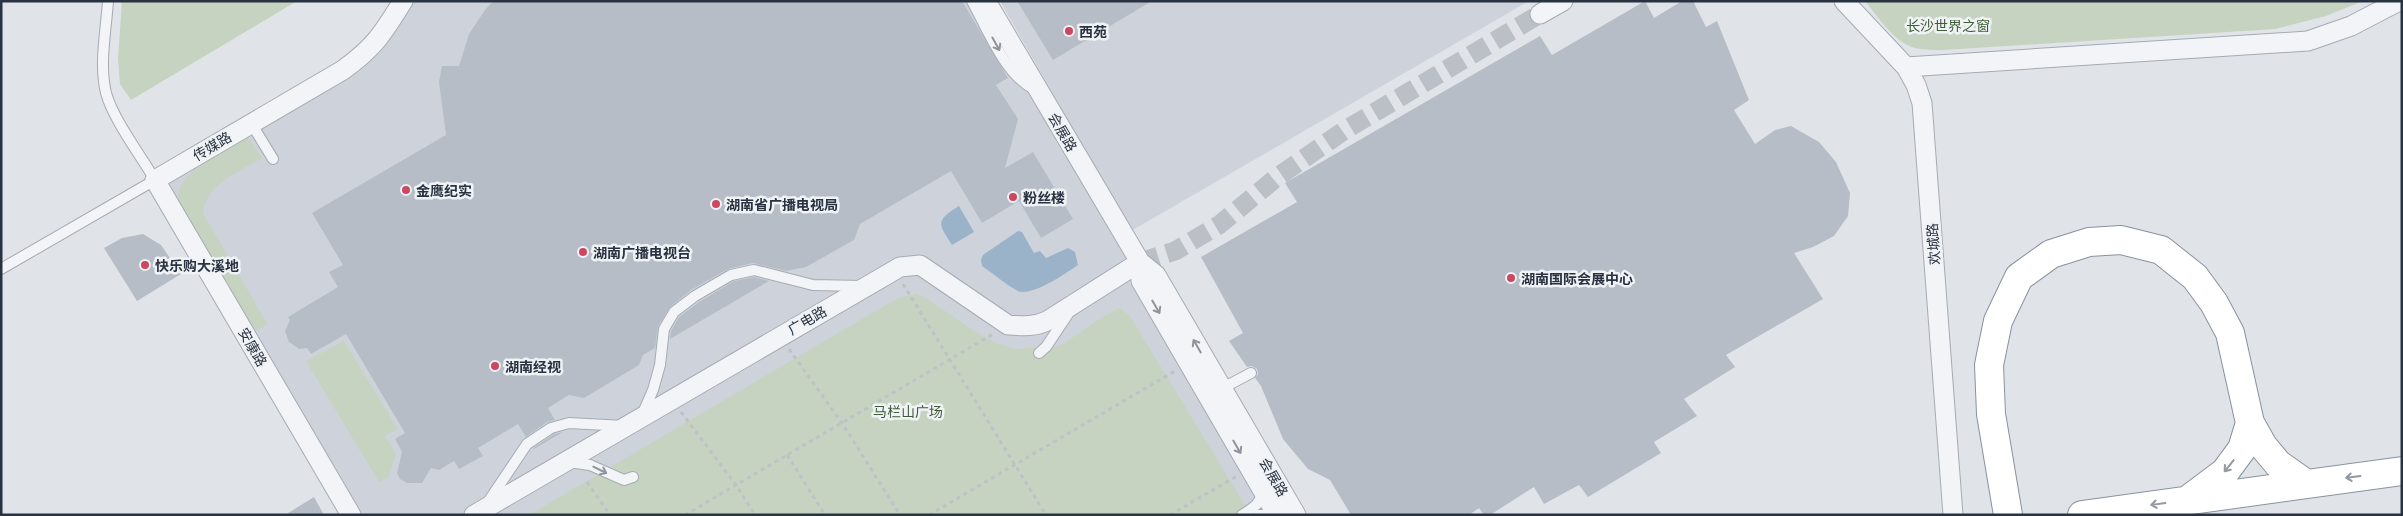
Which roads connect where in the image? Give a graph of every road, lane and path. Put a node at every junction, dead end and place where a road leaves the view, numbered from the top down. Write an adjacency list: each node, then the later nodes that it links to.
1 (108, 1): 13 (lane)
2 (403, 1): 11 (street, 传媒路)
3 (972, 1): 10 (lane, one-way to 10)
4 (986, 1): 10 (street, 会展路)
5 (1563, 1): 8 (street)
6 (1844, 1): 9 (street, 欢城路)
7 (2400, 1): 9 (street)
8 (1540, 14)
9 (1906, 67): 55 (street, 欢城路)
10 (1040, 91): 14 (street, 会展路)
11 (251, 123): 12 (lane); 13 (street, 传媒路)
12 (273, 159)
13 (155, 180): 15 (lane, 传媒路); 41 (street, 安康路)
14 (1140, 262): 18 (street); 23 (street, 会展路, one-way to 23); 25 (street, 会展路, one-way to 14)
15 (1, 269)
16 (894, 270): 17 (street, 广电路); 19 (street, 广电路); 22 (path)
17 (866, 286): 20 (street, 广电路); 27 (lane)
18 (1075, 304): 19 (street); 21 (lane)
19 (1008, 325): 22 (path)
20 (779, 336): 26 (street, 广电路); 28 (path)
21 (1039, 353)
22 (950, 359): 28 (path); 32 (path)
23 (1188, 363): 25 (street, 会展路); 32 (path)
24 (1251, 373): 25 (lane)
25 (1218, 391): 34 (street, 会展路, one-way to 34); 54 (street, 会展路)
26 (671, 400): 27 (street, 广电路); 38 (path)
27 (634, 422): 31 (street, 广电路); 40 (lane)
28 (842, 423): 30 (path); 46 (path)
29 (2250, 423): 37 (highway); 39 (highway, one-way to 39); 56 (highway)
30 (787, 455): 38 (path); 45 (path)
31 (564, 462): 35 (lane, one-way to 35); 40 (street, 广电路)
32 (1015, 464): 47 (path); 48 (path)
33 (2402, 471): 37 (highway, one-way to 37)
34 (1254, 476): 49 (path); 50 (lane); 53 (street, 会展路)
35 (634, 477)
36 (587, 482): 42 (path)
37 (2305, 483): 39 (highway)
38 (736, 484): 43 (path); 44 (path)
39 (2188, 500): 57 (highway, one-way to 57)
40 (479, 512)
41 (351, 515)
42 (610, 515)
43 (685, 515)
44 (755, 515)
45 (825, 515)
46 (900, 515)
47 (929, 515)
48 (1046, 515)
49 (1170, 515)
50 (1242, 515)
51 (1259, 515): 52 (lane)
52 (1272, 515)
53 (1277, 515)
54 (1296, 515)
55 (1953, 515)
56 (2008, 515)
57 (2082, 515)

